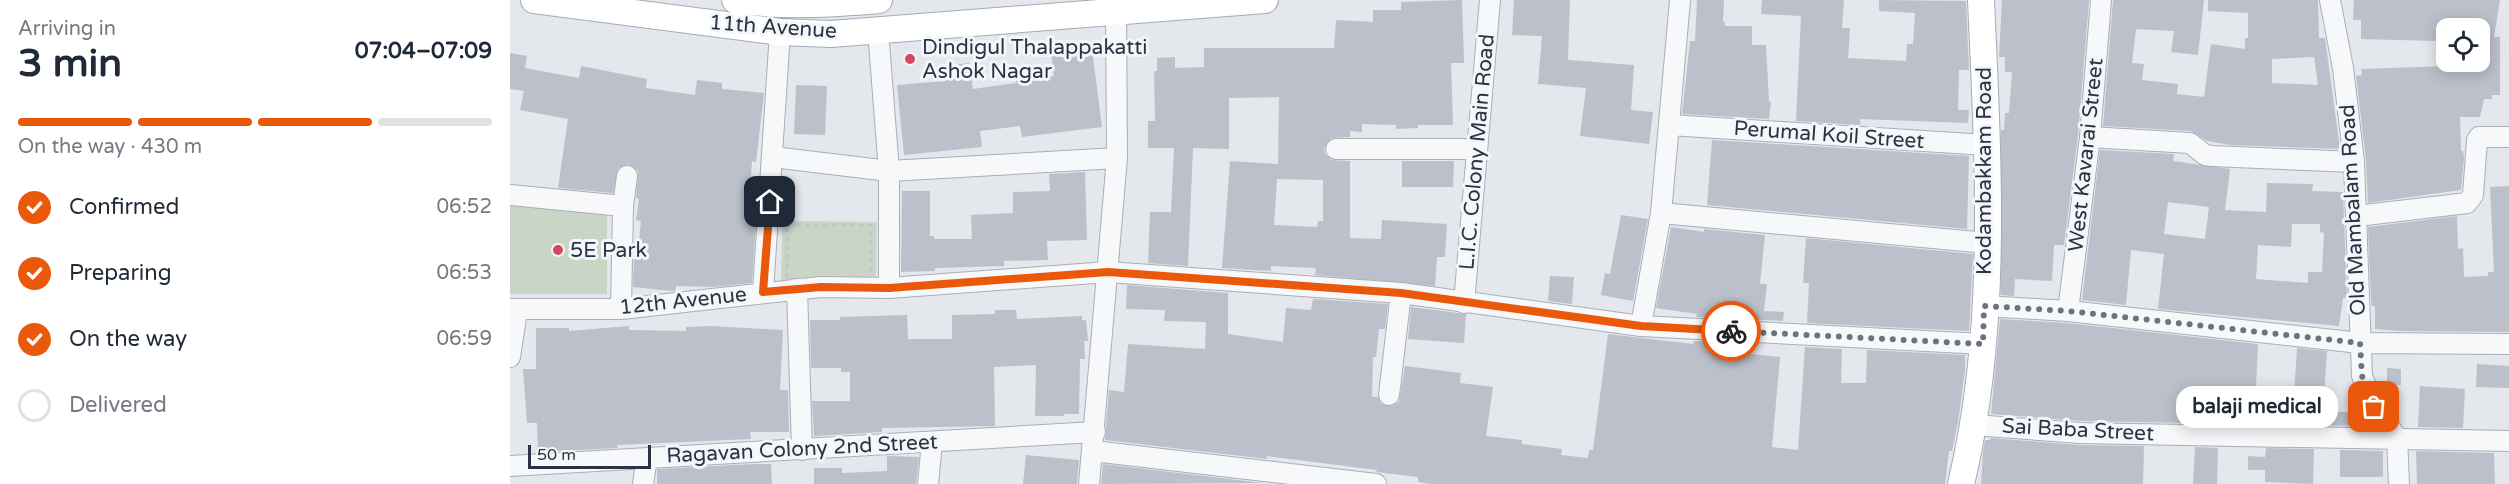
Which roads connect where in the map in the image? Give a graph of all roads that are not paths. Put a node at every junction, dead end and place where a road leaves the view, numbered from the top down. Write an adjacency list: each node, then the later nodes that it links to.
1 (534, 0): 13 (main road, 11th Avenue)
2 (735, 0): 10 (main road, 11th Avenue)
3 (879, 0): 10 (main road, 11th Avenue)
4 (1265, 0): 11 (main road, 11th Avenue)
5 (1490, 0): 20 (street, L.I.C. Colony Main Road)
6 (1680, 0): 15 (street)
7 (1981, 0): 18 (main road, Kodambakkam Road)
8 (2101, 0): 16 (street, West Kavarai Street)
9 (2330, 0): 23 (street, Old Mambalam Road)
10 (834, 2): 14 (main road)
11 (1117, 6): 12 (main road, 11th Avenue); 22 (street)
12 (878, 30): 14 (main road, 11th Avenue); 24 (street)
13 (780, 32): 14 (main road, 11th Avenue); 21 (street)
14 (831, 34)
15 (1670, 125): 18 (street, Perumal Koil Street); 28 (street)
16 (2090, 137): 23 (street); 40 (street, West Kavarai Street)
17 (2509, 137): 29 (street)
18 (1987, 145): 30 (main road, Kodambakkam Road)
19 (1336, 149): 20 (street)
20 (1476, 149): 36 (street, L.I.C. Colony Main Road)
21 (773, 157): 24 (street); 34 (street)
22 (1117, 158): 24 (street); 31 (street)
23 (2354, 162): 29 (street, Old Mambalam Road)
24 (889, 171): 33 (street)
25 (627, 176): 27 (street)
26 (510, 195): 27 (street)
27 (623, 206): 38 (street)
28 (1661, 213): 30 (street); 41 (street)
29 (2357, 216): 42 (street, Old Mambalam Road)
30 (1987, 243): 37 (main road, Kodambakkam Road)
31 (1108, 272): 33 (street, 12th Avenue); 35 (street, 12th Avenue); 51 (street)
32 (792, 284): 33 (street, 12th Avenue); 34 (street, 12th Avenue); 52 (street)
33 (889, 288)
34 (763, 292): 38 (street, 12th Avenue)
35 (1401, 293): 36 (street, 12th Avenue); 46 (street)
36 (1464, 303): 41 (street, 12th Avenue)
37 (1984, 306): 40 (street); 43 (main road, Kodambakkam Road)
38 (621, 309): 39 (street, 12th Avenue)
39 (513, 310): 45 (street)
40 (2068, 311): 42 (street)
41 (1641, 326): 43 (street, 12th Avenue)
42 (2360, 343): 44 (street); 48 (street, Old Mambalam Road)
43 (1983, 344): 47 (main road, Kodambakkam Road)
44 (2509, 345)
45 (510, 357)
46 (1389, 395)
47 (1974, 425): 48 (street, Sai Baba Street); 59 (main road, Kodambakkam Road)
48 (2397, 438): 49 (street, Sai Baba Street); 60 (street)
49 (2509, 441)
50 (932, 442): 51 (street, Ragavan Colony 2nd Street); 52 (street, Ragavan Colony 2nd Street); 56 (street)
51 (1094, 442): 57 (street); 58 (street, Ragavan Colony 2nd Street)
52 (802, 450): 53 (street, Ragavan Colony 2nd Street)
53 (647, 458): 54 (street, Ragavan Colony 2nd Street); 55 (street)
54 (510, 466)
55 (643, 484)
56 (928, 484)
57 (1089, 484)
58 (1376, 484)
59 (1961, 484)
60 (2398, 484)

